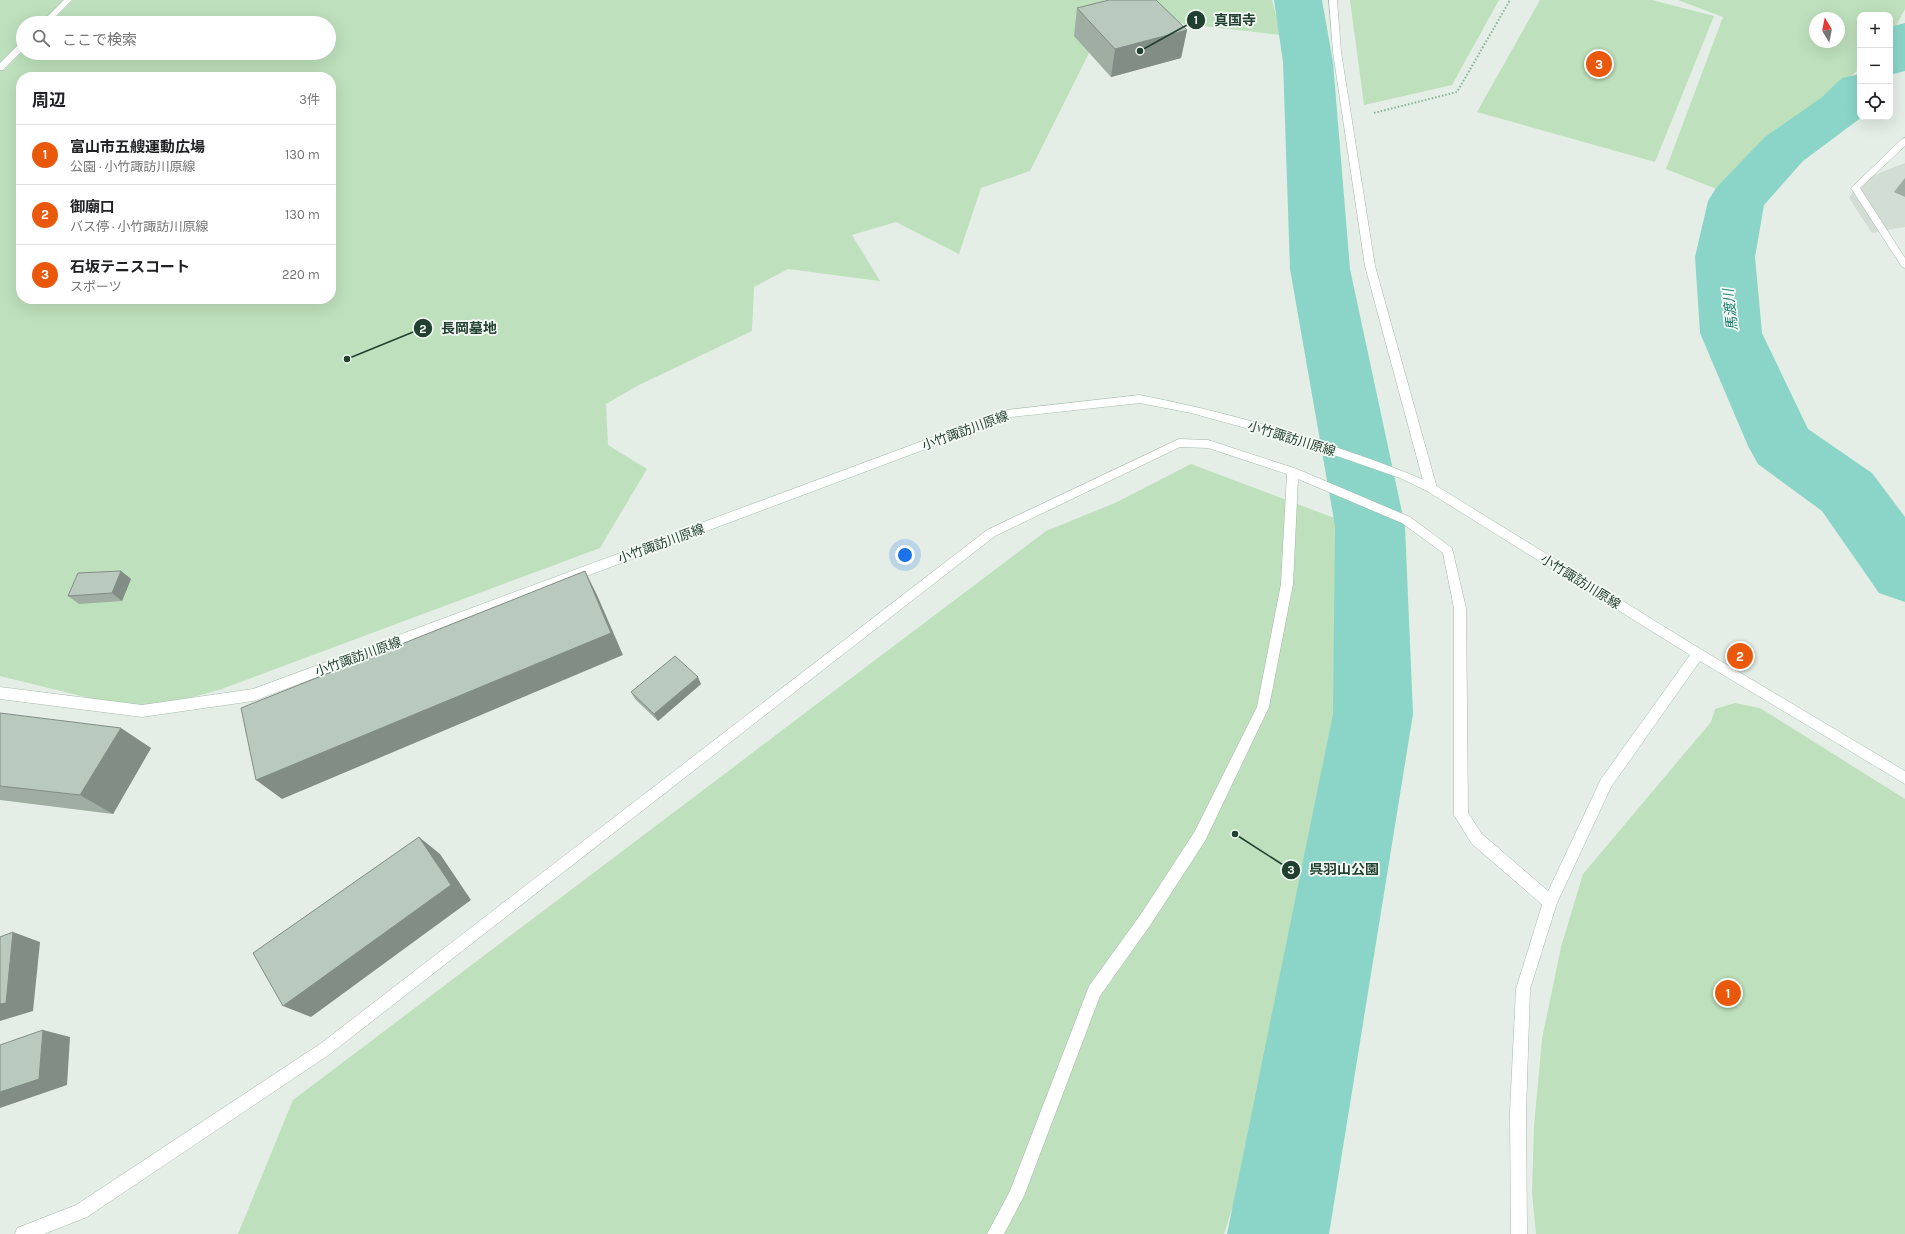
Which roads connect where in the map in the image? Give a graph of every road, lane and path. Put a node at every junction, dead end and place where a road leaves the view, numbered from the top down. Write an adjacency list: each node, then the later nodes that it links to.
1 (68, 0): 4 (street)
2 (1333, 0): 7 (street)
3 (1510, 0): 7 (path)
4 (52, 16)
5 (16, 52): 6 (street)
6 (0, 68)
7 (1348, 119): 11 (street)
8 (1905, 141): 9 (street)
9 (1905, 265)
10 (1293, 472): 15 (street); 16 (street); 17 (street)
11 (1431, 488): 12 (street, 小竹諏訪川原線); 13 (street, 小竹諏訪川原線)
12 (1698, 654): 14 (street, 小竹諏訪川原線); 15 (street)
13 (0, 693)
14 (1905, 778)
15 (1550, 902): 18 (street)
16 (23, 1234)
17 (995, 1234)
18 (1519, 1234)

